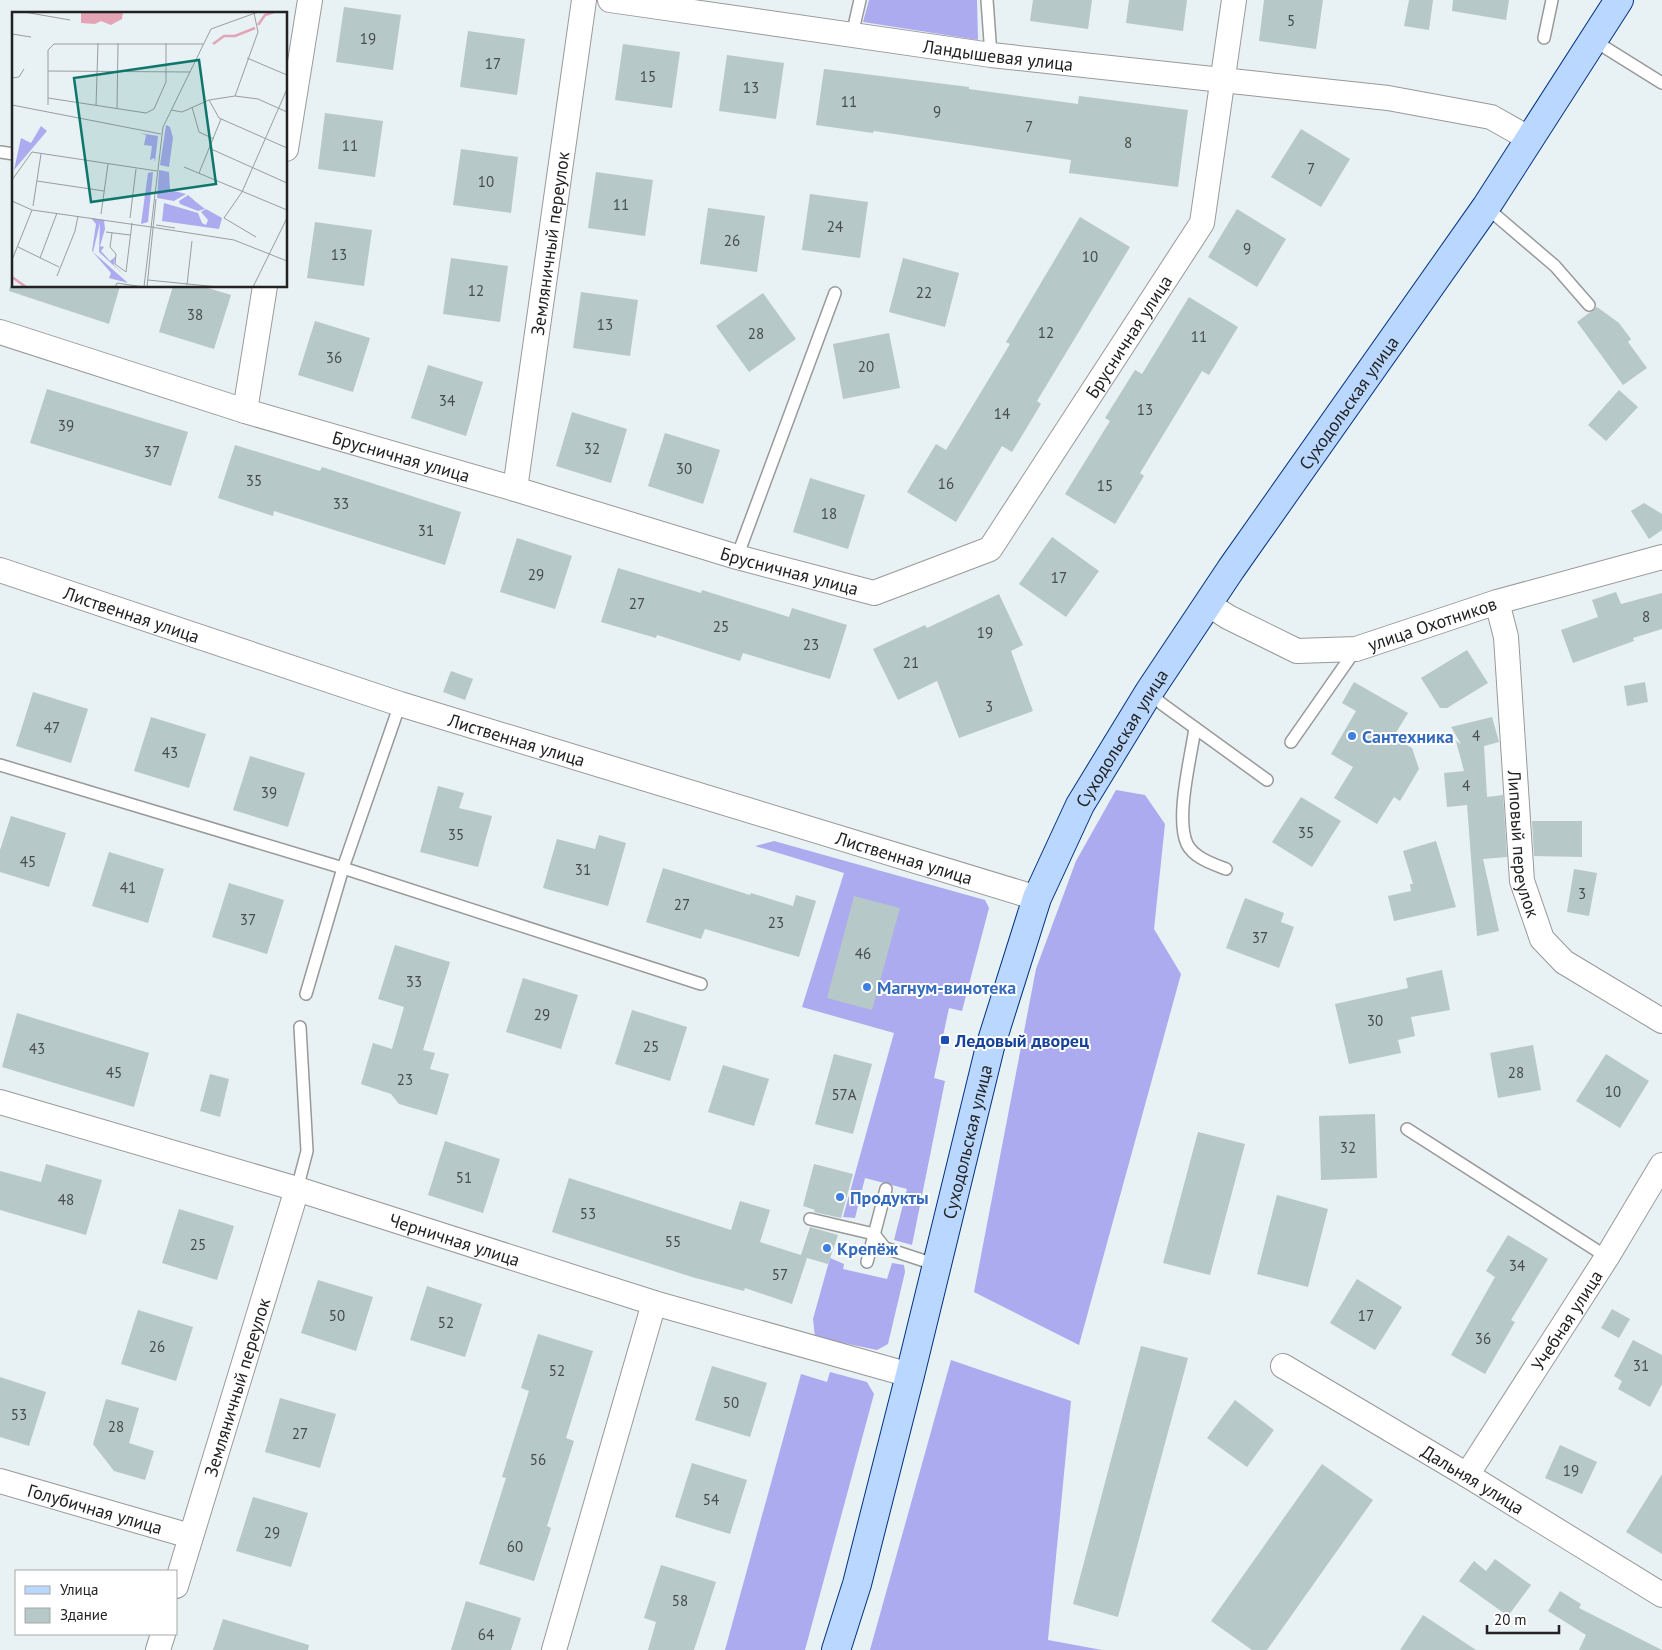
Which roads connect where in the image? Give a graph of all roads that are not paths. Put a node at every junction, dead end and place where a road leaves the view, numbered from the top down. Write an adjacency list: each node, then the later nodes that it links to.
1 (310, 0): 15 (street)
2 (584, 0): 23 (street, Земляничный переулок)
3 (610, 0): 9 (street, Ландышевая улица)
4 (860, 0): 9 (lane)
5 (987, 0): 12 (lane)
6 (1234, 0): 13 (street, Брусничная улица)
7 (1552, 0): 10 (lane)
8 (1618, 0): 11 (main road, Суходольская улица)
9 (852, 35): 12 (street, Ландышевая улица)
10 (1544, 38)
11 (1591, 39): 14 (lane); 16 (main road, Суходольская улица)
12 (991, 55): 13 (street, Ландышевая улица)
13 (1223, 79): 16 (street, Ландышевая улица); 24 (street, Брусничная улица)
14 (1662, 83)
15 (288, 137)
16 (1530, 138): 17 (main road, Суходольская улица)
17 (1486, 206): 20 (lane); 28 (main road, Суходольская улица)
18 (265, 288): 22 (street)
19 (835, 293): 24 (lane)
20 (1589, 305)
21 (0, 332): 22 (street, Брусничная улица)
22 (245, 411): 23 (street, Брусничная улица)
23 (515, 489): 24 (street, Брусничная улица)
24 (737, 557)
25 (1662, 557): 27 (street, улица Охотников)
26 (0, 570): 31 (street, Лиственная улица)
27 (1497, 602): 29 (street, улица Охотников); 41 (street, Липовый переулок)
28 (1208, 604): 29 (street, улица Охотников); 30 (main road, Суходольская улица)
29 (1356, 649): 33 (lane)
30 (1149, 692): 32 (lane); 38 (main road, Суходольская улица)
31 (400, 704): 36 (lane); 38 (street, Лиственная улица)
32 (1195, 728): 35 (lane); 37 (lane)
33 (1291, 742)
34 (0, 765): 36 (lane)
35 (1267, 780)
36 (343, 868): 39 (lane); 40 (lane)
37 (1226, 870)
38 (1037, 898): 52 (main road, Суходольская улица)
39 (701, 984)
40 (306, 994)
41 (1662, 1020)
42 (300, 1027): 46 (lane)
43 (0, 1102): 46 (street, Черничная улица)
44 (1407, 1129): 50 (lane)
45 (1660, 1173): 50 (street, Учебная улица)
46 (297, 1189): 53 (street, Черничная улица); 58 (street, Земляничный переулок)
47 (886, 1189): 49 (lane)
48 (810, 1219): 49 (lane)
49 (874, 1234): 51 (lane); 52 (lane)
50 (1607, 1257): 56 (street, Учебная улица)
51 (867, 1262)
52 (937, 1265): 55 (main road, Суходольская улица)
53 (654, 1303): 55 (street, Черничная улица); 64 (street)
54 (1283, 1366): 56 (street, Дальняя улица)
55 (910, 1375): 60 (main road, Суходольская улица)
56 (1467, 1475): 61 (street, Дальняя улица)
57 (0, 1481): 58 (street, Голубичная улица)
58 (190, 1536): 59 (street, Земляничный переулок)
59 (178, 1579)
60 (857, 1584): 65 (main road, Суходольская улица); 66 (main road, Суходольская улица)
61 (1662, 1595)
62 (163, 1635): 63 (street)
63 (158, 1650)
64 (554, 1650)
65 (836, 1650)
66 (852, 1650)

